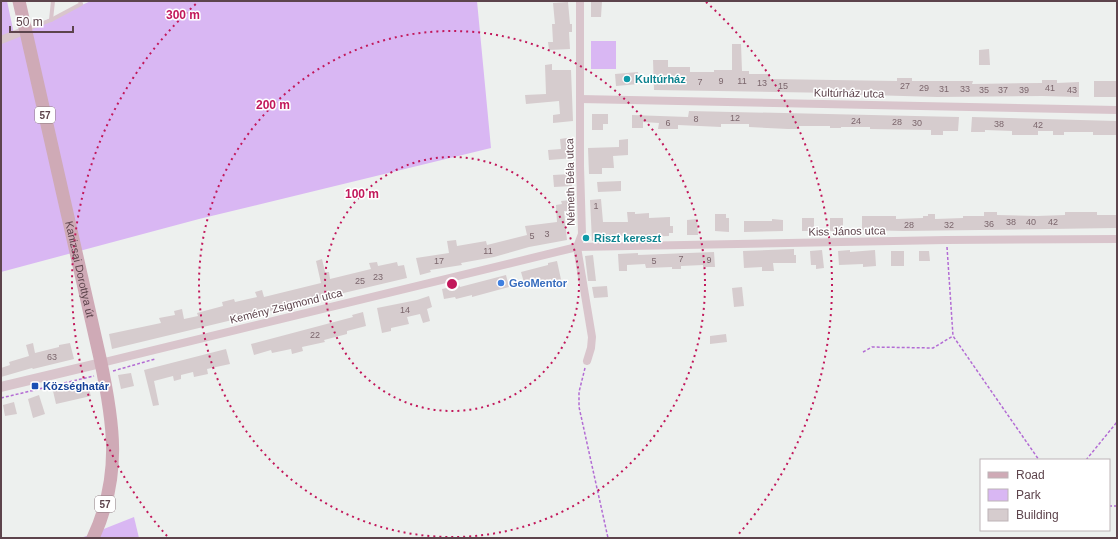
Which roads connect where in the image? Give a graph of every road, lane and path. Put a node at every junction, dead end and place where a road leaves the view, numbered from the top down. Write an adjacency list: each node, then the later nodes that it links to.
1 (19, 1): 6 (main road, Kanizsai Dorottya út / 57)
2 (53, 1): 5 (lane)
3 (80, 1): 5 (lane)
4 (580, 1): 8 (street, Németh Béla utca)
5 (51, 20): 6 (lane)
6 (26, 30): 7 (street); 16 (main road, Kanizsai Dorottya út / 57)
7 (1, 40)
8 (580, 99): 9 (street, Kultúrház utca); 12 (street, Németh Béla utca)
9 (1117, 110)
10 (1117, 239): 11 (street, Kiss János utca)
11 (946, 240): 12 (street, Kiss János utca); 13 (path)
12 (577, 247): 15 (street, Németh Béla utca); 16 (street, Kemény Zsigmond utca)
13 (953, 336): 14 (path); 19 (path)
14 (863, 352)
15 (587, 361): 22 (path)
16 (102, 363): 17 (street, Kemény Zsigmond utca); 21 (main road, Kanizsai Dorottya út / 57)
17 (1, 387)
18 (1117, 422): 20 (path)
19 (1038, 459)
20 (1087, 459)
21 (93, 538)
22 (608, 538)

